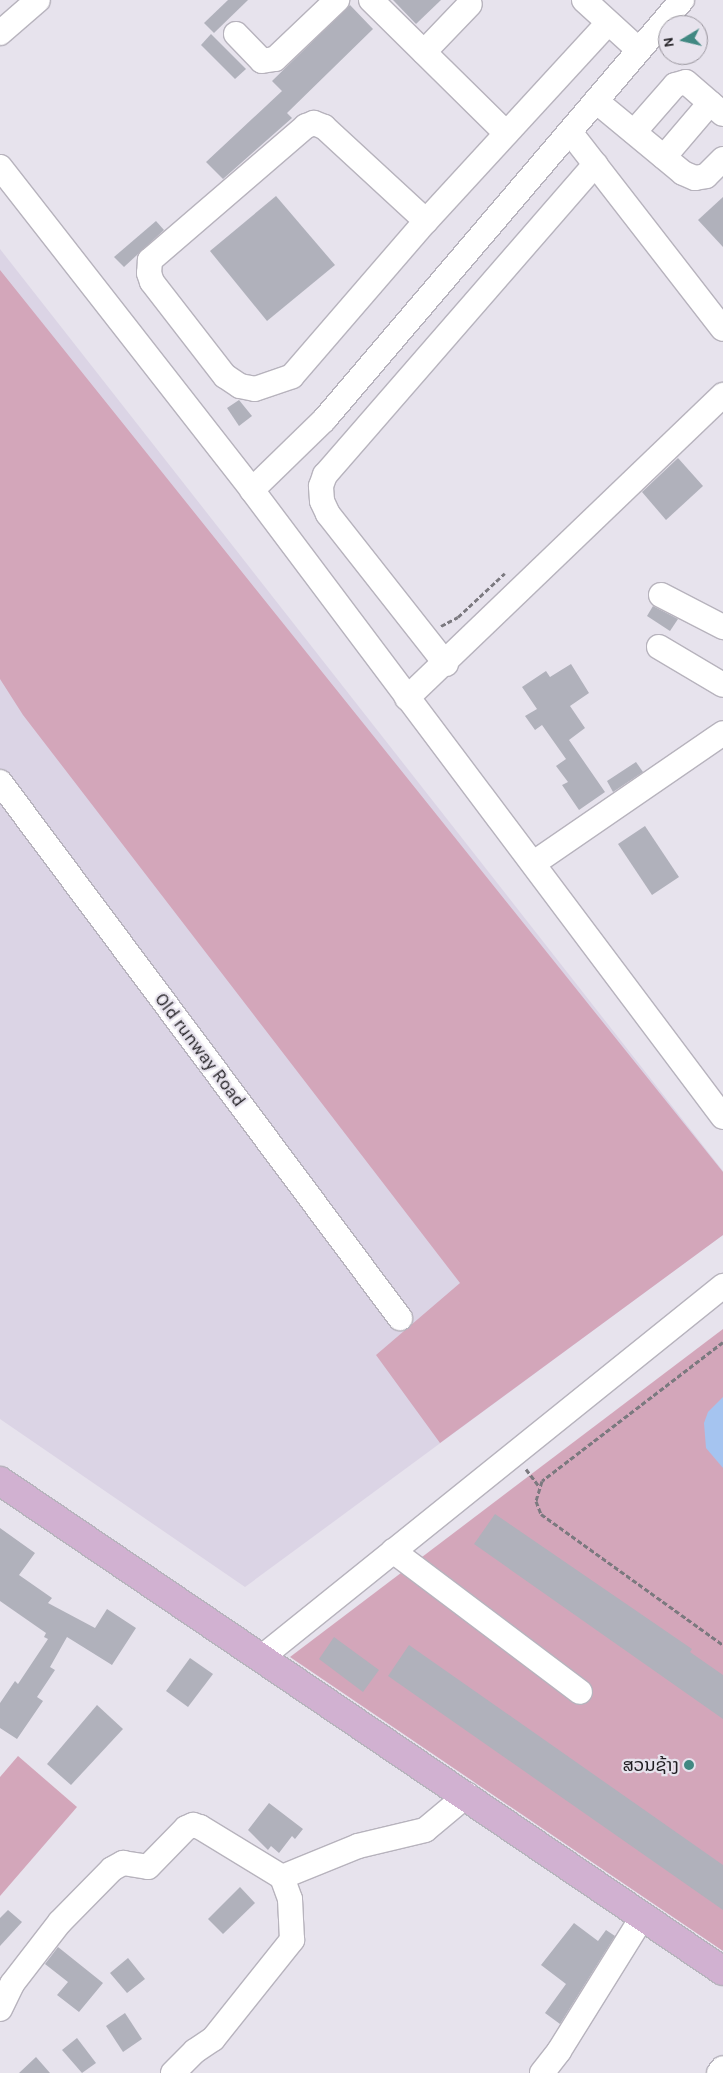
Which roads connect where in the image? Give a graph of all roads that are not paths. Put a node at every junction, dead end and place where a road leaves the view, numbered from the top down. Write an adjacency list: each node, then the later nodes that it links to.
1 (38, 0): 8 (street)
2 (337, 0): 9 (street)
3 (371, 0): 11 (street)
4 (584, 0): 7 (street)
5 (682, 0): 10 (street)
6 (470, 4): 11 (street)
7 (608, 23): 10 (street); 16 (street)
8 (0, 33)
9 (236, 34)
10 (639, 50): 12 (street)
11 (424, 52): 16 (street)
12 (596, 101): 14 (street); 15 (street)
13 (717, 108): 15 (street); 17 (street)
14 (570, 132): 19 (street); 24 (street)
15 (634, 132): 17 (street)
16 (506, 133): 21 (street)
17 (664, 157): 18 (street)
18 (723, 159)
19 (595, 164): 22 (street); 28 (street)
20 (0, 167): 24 (street)
21 (426, 221): 21 (street)
22 (723, 329)
23 (723, 395): 28 (street)
24 (252, 490): 30 (street)
25 (661, 595): 26 (street)
26 (723, 627)
27 (659, 647): 29 (street)
28 (446, 664): 30 (street)
29 (723, 685)
30 (408, 698): 33 (street)
31 (723, 733): 33 (street)
32 (0, 782): 36 (street, Old runway Road)
33 (534, 863): 34 (street)
34 (723, 1117)
35 (723, 1286): 38 (street)
36 (400, 1318)
37 (0, 1481): 39 (main road)
38 (394, 1551): 39 (street); 40 (street)
39 (262, 1657): 41 (main road)
40 (580, 1692)
41 (467, 1795): 42 (street); 43 (main road)
42 (282, 1877): 45 (street); 47 (street)
43 (643, 1916): 44 (main road); 48 (street)
44 (723, 1971)
45 (0, 2009)
46 (723, 2068): 49 (street)
47 (173, 2073)
48 (542, 2073)
49 (719, 2073)

